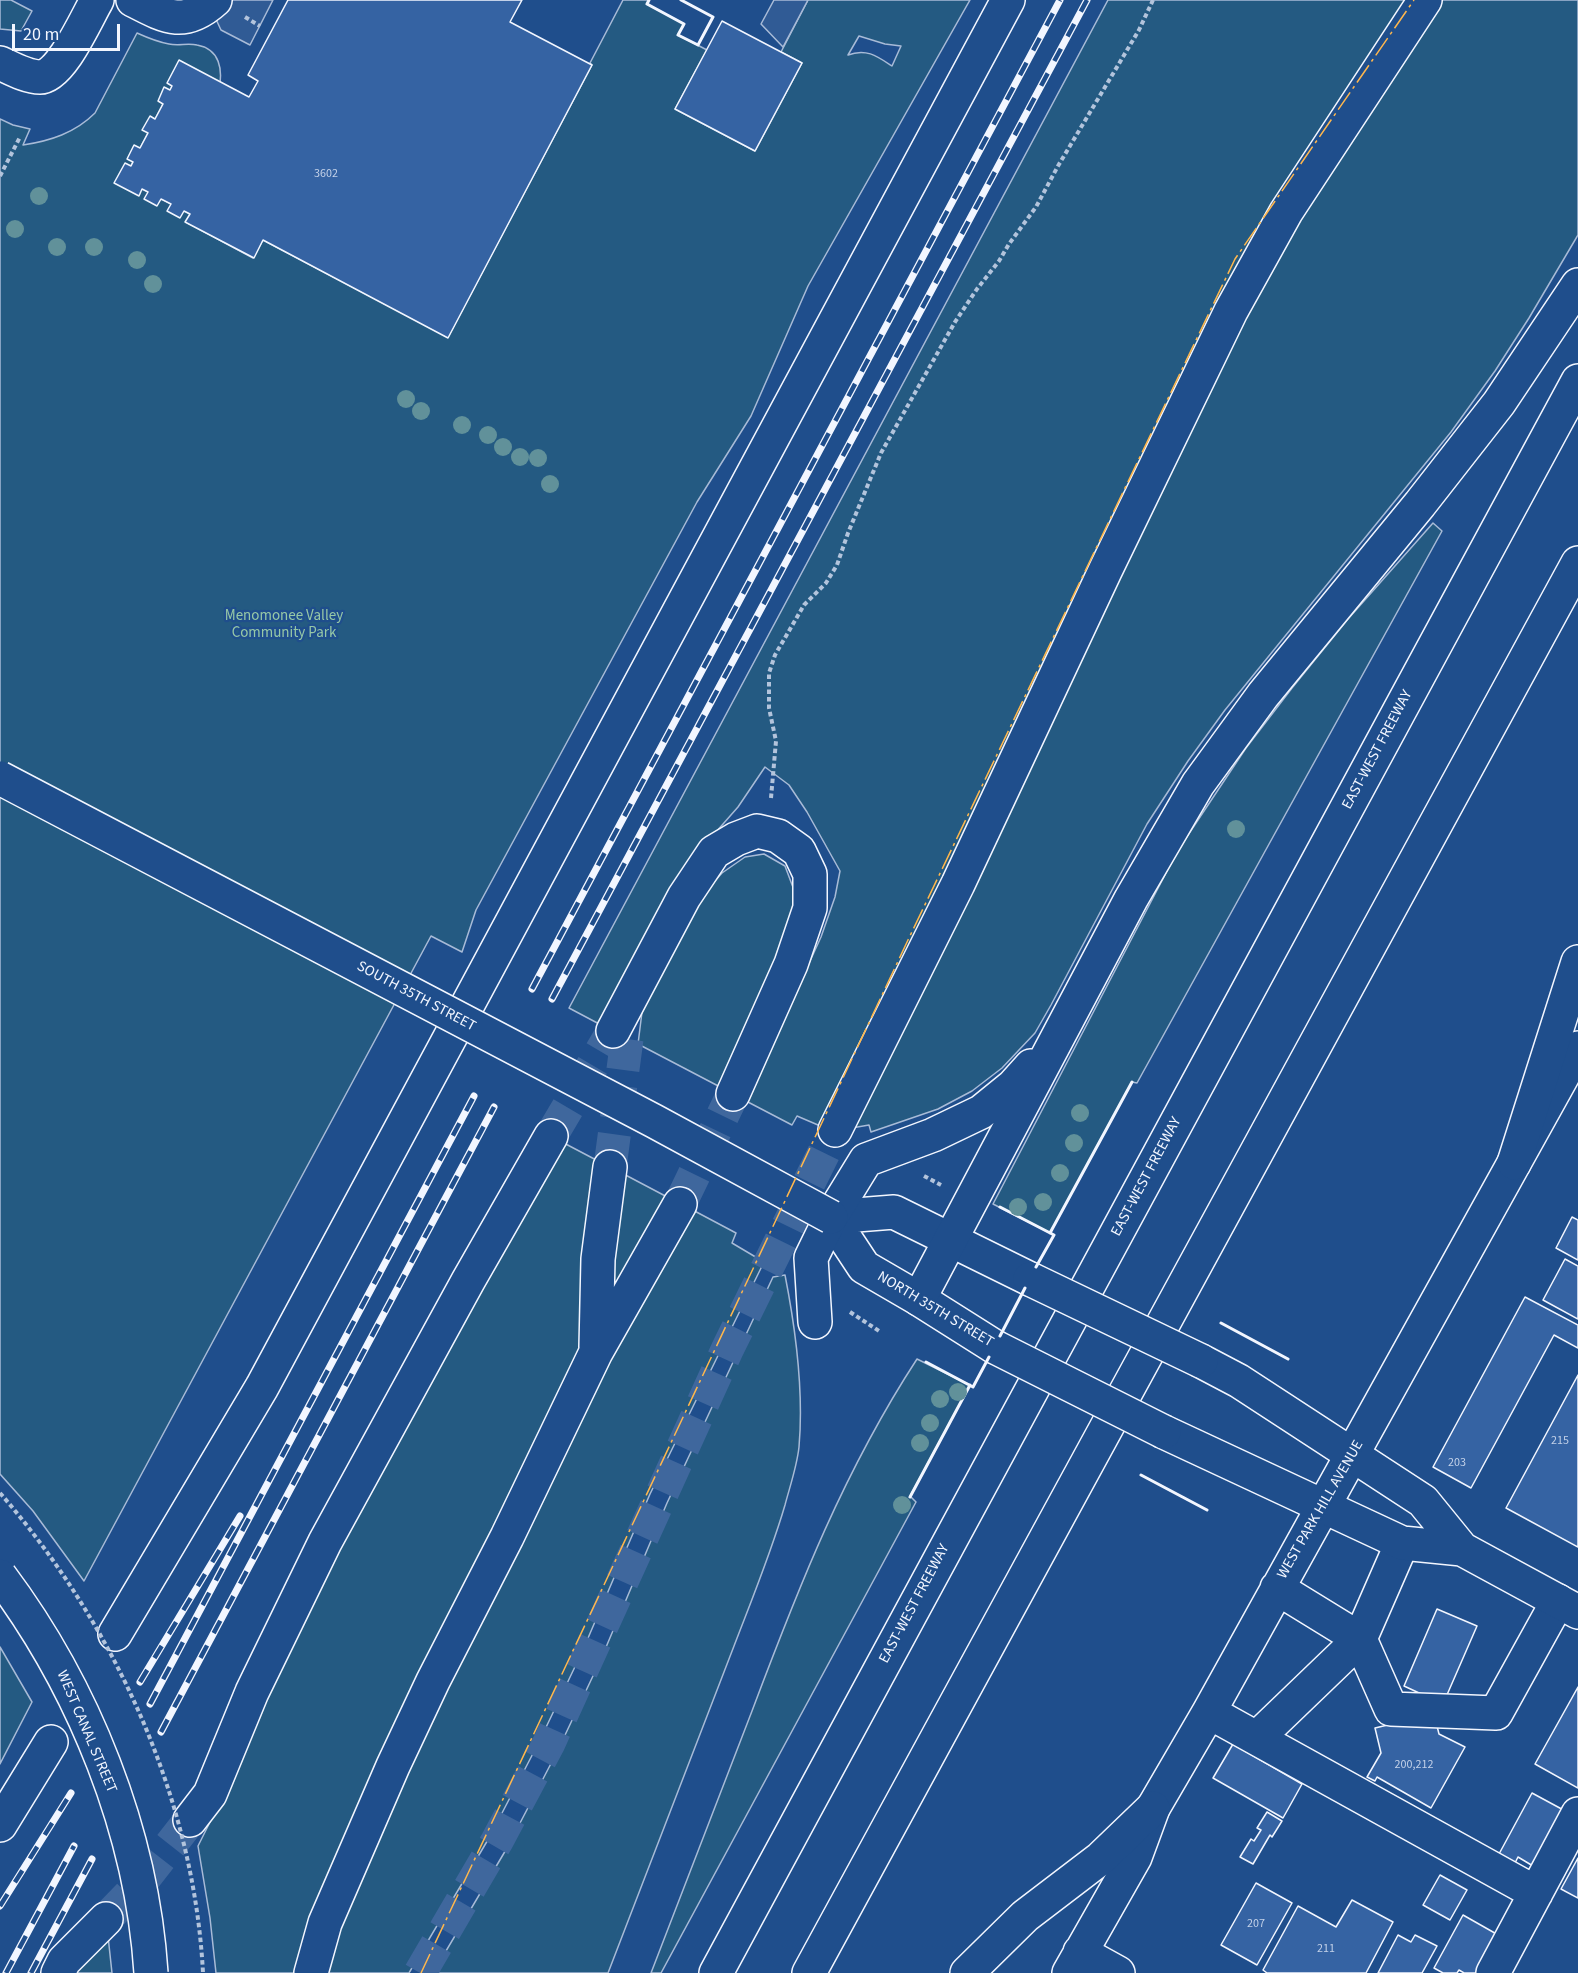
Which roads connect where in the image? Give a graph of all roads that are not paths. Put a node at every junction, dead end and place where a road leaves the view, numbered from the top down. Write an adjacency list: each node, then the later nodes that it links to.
1 (97, 0): 6 (main road)
2 (133, 0): 3 (main road)
3 (215, 0)
4 (1008, 0): 33 (main road)
5 (1425, 0): 16 (main road)
6 (0, 63)
7 (1578, 285): 13 (main road)
8 (1578, 381): 48 (main road, EAST-WEST FREEWAY)
9 (1578, 563): 49 (main road)
10 (0, 778): 21 (main road, SOUTH 35TH STREET, bridge)
11 (1578, 962): 18 (main road)
12 (620, 1035): 15 (main road)
13 (1058, 1035): 21 (main road); 22 (main road)
14 (1578, 1048): 18 (main road, WEST PARK HILL AVENUE)
15 (733, 1094)
16 (835, 1130)
17 (551, 1136): 40 (main road)
18 (1514, 1163): 26 (main road, WEST PARK HILL AVENUE)
19 (610, 1167): 25 (main road)
20 (680, 1204): 25 (main road)
21 (831, 1217): 22 (main road, NORTH 35TH STREET); 23 (main road, NORTH 35TH STREET); 24 (main road)
22 (950, 1240): 23 (main road); 26 (main road, NORTH 35TH STREET, bridge)
23 (919, 1299): 27 (main road, NORTH 35TH STREET, bridge)
24 (815, 1322)
25 (596, 1352): 47 (main road)
26 (1352, 1456): 27 (main road, WEST PARK HILL AVENUE); 29 (main road, NORTH 35TH STREET)
27 (1323, 1506): 28 (main road, NORTH 35TH STREET); 31 (main road, WEST PARK HILL AVENUE)
28 (1402, 1543): 29 (main road, NORTH 35TH STREET); 34 (main road)
29 (1462, 1549): 32 (main road, NORTH 35TH STREET)
30 (0, 1576): 46 (main road, WEST CANAL STREET, bridge)
31 (1277, 1588): 34 (main road); 35 (main road, WEST PARK HILL AVENUE)
32 (1568, 1607): 34 (main road)
33 (115, 1634)
34 (1360, 1639): 36 (main road)
35 (1209, 1712): 36 (main road); 38 (main road, WEST PARK HILL AVENUE)
36 (1257, 1738): 42 (main road)
37 (51, 1742): 41 (main road)
38 (1154, 1808): 44 (main road, WEST PARK HILL AVENUE); 50 (main road)
39 (1578, 1814): 42 (main road)
40 (190, 1820)
41 (0, 1825)
42 (1536, 1893): 52 (main road)
43 (106, 1919): 45 (main road)
44 (1074, 1963): 51 (main road)
45 (58, 1973)
46 (151, 1973)
47 (311, 1973)
48 (716, 1973)
49 (809, 1973)
50 (967, 1973)
51 (1118, 1973)
52 (1493, 1973)

